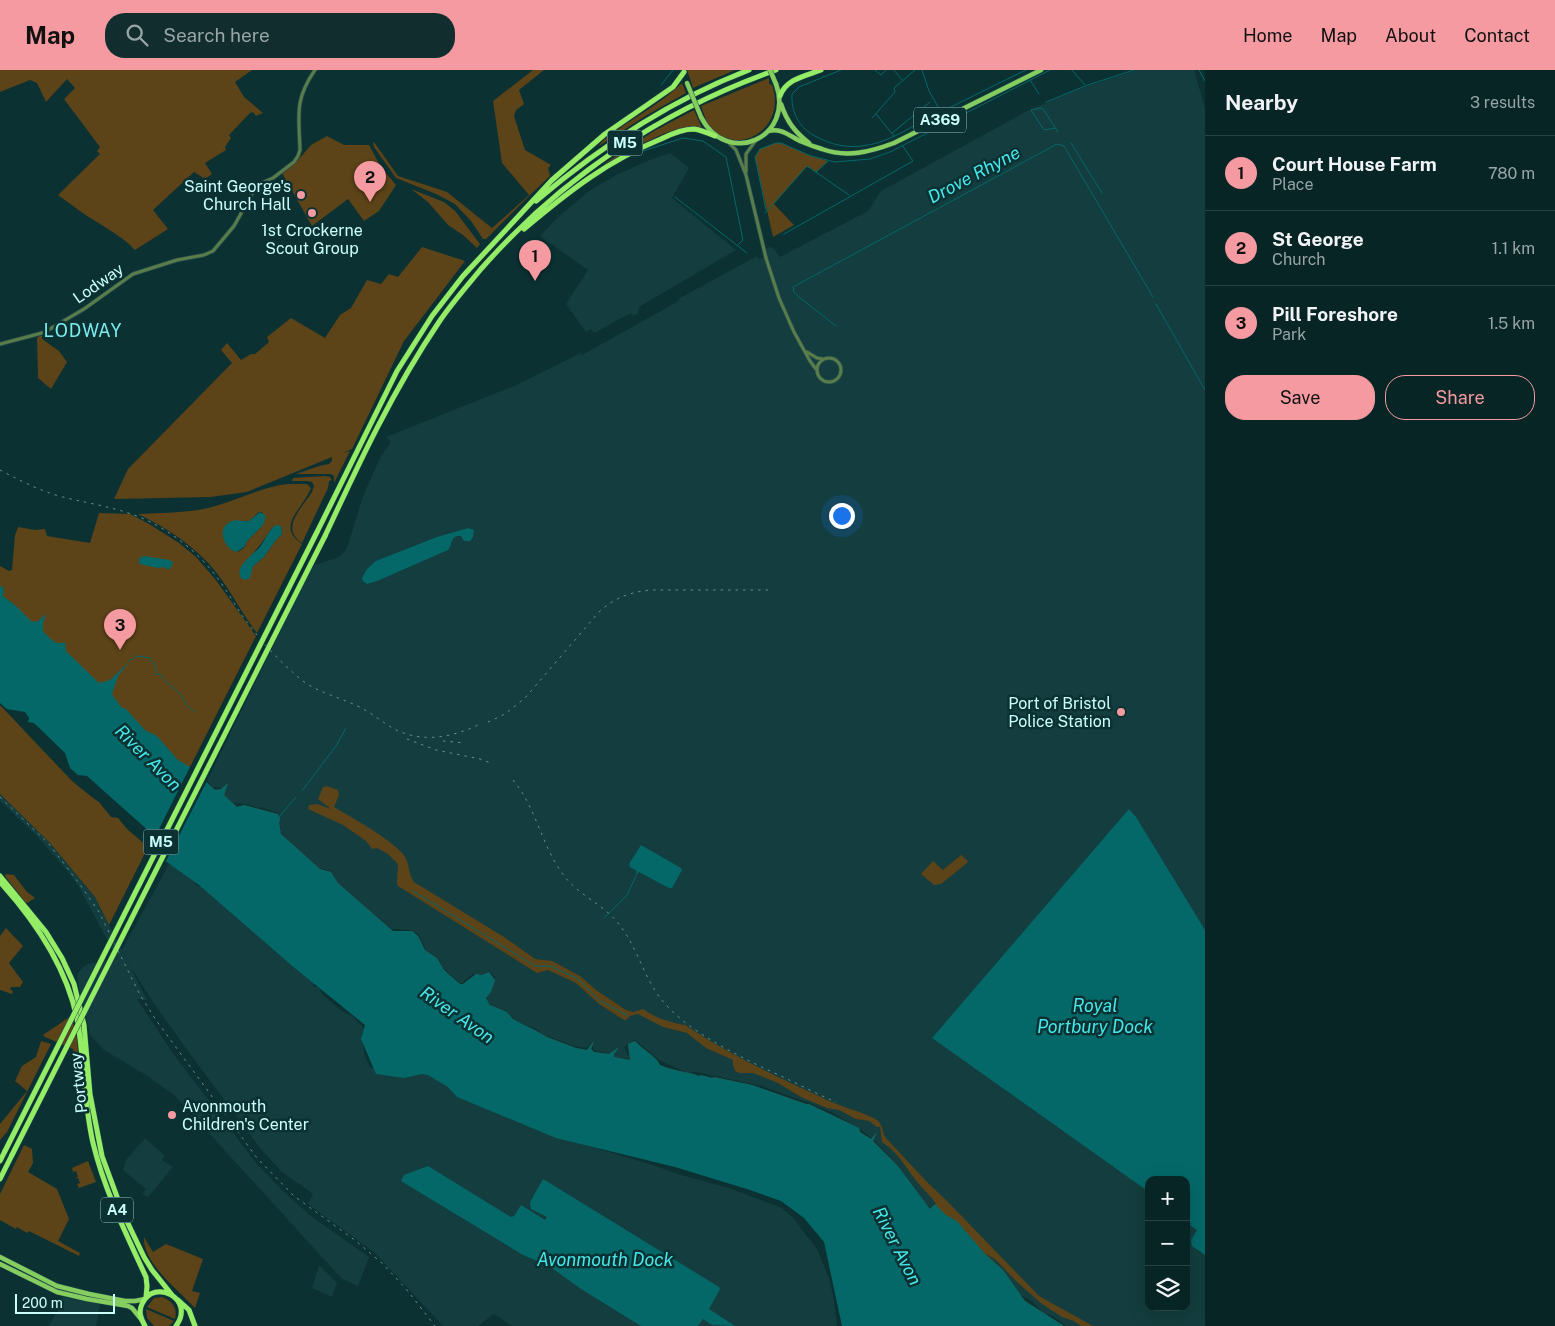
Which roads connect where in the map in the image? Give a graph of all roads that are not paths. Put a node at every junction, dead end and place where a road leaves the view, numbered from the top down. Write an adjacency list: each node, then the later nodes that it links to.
1 (315, 70): 17 (street, Lodway)
2 (749, 70): 15 (highway, M5)
3 (770, 70): 8 (main road, bridge)
4 (776, 70): 16 (highway, M5)
5 (821, 70): 8 (highway)
6 (1041, 70): 13 (main road, A369)
7 (684, 71): 10 (main road, bridge); 15 (highway, M5)
8 (780, 100): 9 (main road); 13 (main road)
9 (768, 131): 11 (main road); 13 (main road)
10 (715, 136): 12 (main road); 16 (highway, M5)
11 (756, 140): 12 (main road); 14 (street)
12 (728, 142): 14 (street)
13 (812, 146)
14 (746, 176): 18 (street)
15 (521, 215): 23 (highway, M5, bridge)
16 (499, 250): 24 (highway, M5, bridge)
17 (0, 344)
18 (806, 352): 19 (street); 20 (street)
19 (823, 359): 20 (street); 20 (street)
20 (816, 369)
21 (0, 876): 27 (highway, Portway / A4)
22 (0, 882): 28 (highway, Portway / A4)
23 (0, 1161)
24 (0, 1179)
25 (0, 1257): 28 (main road)
26 (0, 1264): 30 (main road)
27 (172, 1295): 28 (highway); 29 (highway, Portway)
28 (145, 1299): 30 (highway, Portway)
29 (177, 1300): 32 (highway); 33 (highway, Portway)
30 (142, 1320): 31 (highway)
31 (145, 1326)
32 (176, 1326)
33 (195, 1326)

